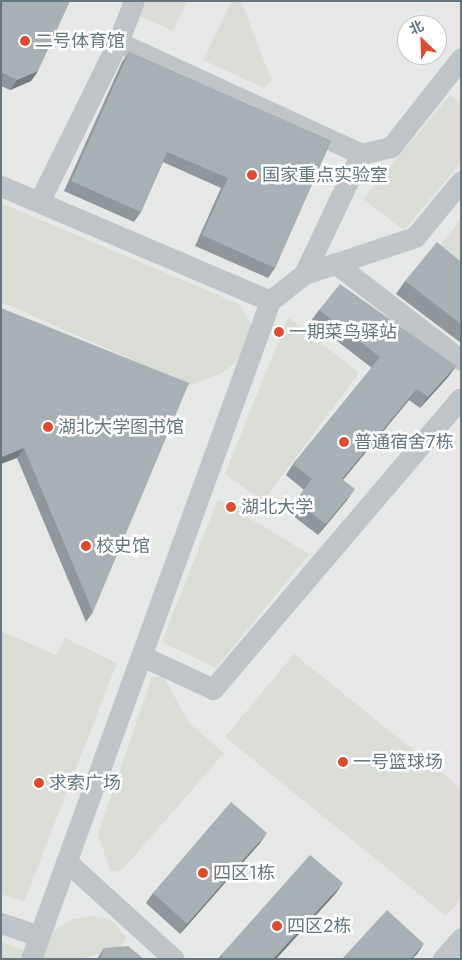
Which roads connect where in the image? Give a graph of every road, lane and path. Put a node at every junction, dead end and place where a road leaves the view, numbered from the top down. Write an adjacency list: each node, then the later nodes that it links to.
1 (134, 1): 2 (street)
2 (118, 42): 5 (street); 8 (street)
3 (461, 58): 4 (street)
4 (454, 81): 5 (street)
5 (361, 154): 10 (street)
6 (461, 181): 9 (street)
7 (1, 186): 8 (street)
8 (39, 202): 11 (street)
9 (336, 263): 10 (street); 12 (street)
10 (304, 274): 11 (street)
11 (270, 301): 14 (street)
12 (461, 360)
13 (461, 398): 14 (street)
14 (142, 656): 15 (street)
15 (67, 862): 17 (street); 20 (street)
16 (1, 923): 17 (street)
17 (39, 936): 19 (street)
18 (461, 938): 21 (street)
19 (31, 959)
20 (174, 959)
21 (443, 959)

